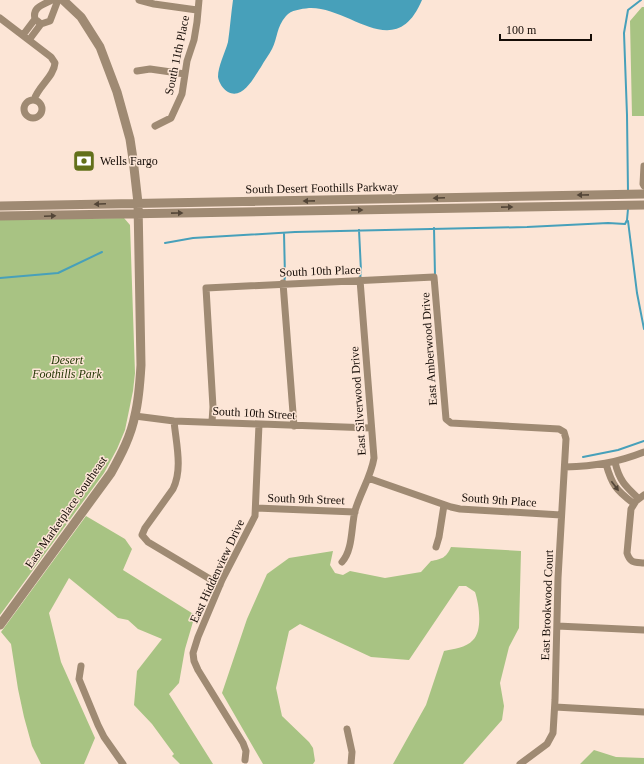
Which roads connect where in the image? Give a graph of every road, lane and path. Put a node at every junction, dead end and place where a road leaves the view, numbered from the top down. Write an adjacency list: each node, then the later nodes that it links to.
1 (52, 0): 8 (street)
2 (58, 0): 8 (street)
3 (63, 0): 18 (street, East Marketplace Southeast)
4 (139, 0): 6 (street)
5 (199, 0): 6 (street, South 11th Place)
6 (197, 10): 11 (street, South 11th Place)
7 (0, 18): 9 (street)
8 (38, 22): 9 (street)
9 (26, 38): 12 (street)
10 (138, 71): 11 (street)
11 (185, 74): 13 (street, South 11th Place)
12 (34, 100)
13 (155, 126)
14 (644, 170): 15 (street)
15 (644, 186)
16 (644, 194): 17 (street, South Desert Foothills Parkway, one-way to 17)
17 (467, 197): 18 (street, South Desert Foothills Parkway, one-way to 18); 21 (street)
18 (138, 203): 20 (street, South Desert Foothills Parkway, one-way to 20); 22 (street, East Marketplace Southeast)
19 (644, 205): 21 (street, South Desert Foothills Parkway, one-way to 19)
20 (0, 206)
21 (468, 208): 22 (street, South Desert Foothills Parkway, one-way to 21)
22 (138, 214): 23 (street, South Desert Foothills Parkway, one-way to 22); 27 (street, East Marketplace Southeast)
23 (0, 216)
24 (434, 277): 25 (street, South 10th Place); 33 (street, East Amberwood Drive)
25 (360, 280): 26 (street, South 10th Place); 32 (street, East Silverwood Drive)
26 (283, 283): 29 (street, South 10th Place); 31 (street)
27 (135, 416): 28 (street, South 10th Street); 48 (street, East Marketplace Southeast)
28 (174, 421): 29 (street, South 10th Street); 47 (street)
29 (212, 422): 30 (street, South 10th Street)
30 (259, 424): 31 (street, South 10th Street); 41 (street, East Hiddenview Drive)
31 (294, 426): 32 (street, South 10th Street)
32 (371, 428): 38 (street, East Silverwood Drive)
33 (564, 432): 37 (street, East Brookwood Court)
34 (644, 452): 35 (street)
35 (615, 462): 36 (street); 39 (street)
36 (606, 464): 37 (street); 39 (street, one-way to 39)
37 (565, 467): 43 (street, East Brookwood Court)
38 (368, 478): 40 (street, South 9th Place); 42 (street, East Silverwood Drive)
39 (638, 499): 46 (street)
40 (444, 505): 43 (street, South 9th Place); 44 (street)
41 (256, 508): 42 (street, South 9th Street); 47 (street, East Hiddenview Drive)
42 (355, 512): 45 (street, East Silverwood Drive)
43 (561, 515): 49 (street, East Brookwood Court)
44 (436, 547)
45 (342, 562)
46 (644, 563)
47 (220, 585): 55 (street, East Hiddenview Drive)
48 (0, 625)
49 (557, 626): 50 (street); 52 (street, East Brookwood Court)
50 (644, 630)
51 (80, 666): 56 (street)
52 (555, 707): 53 (street); 58 (street, East Brookwood Court)
53 (644, 712)
54 (347, 729): 57 (street)
55 (245, 760)
56 (123, 764)
57 (351, 764)
58 (520, 764)

